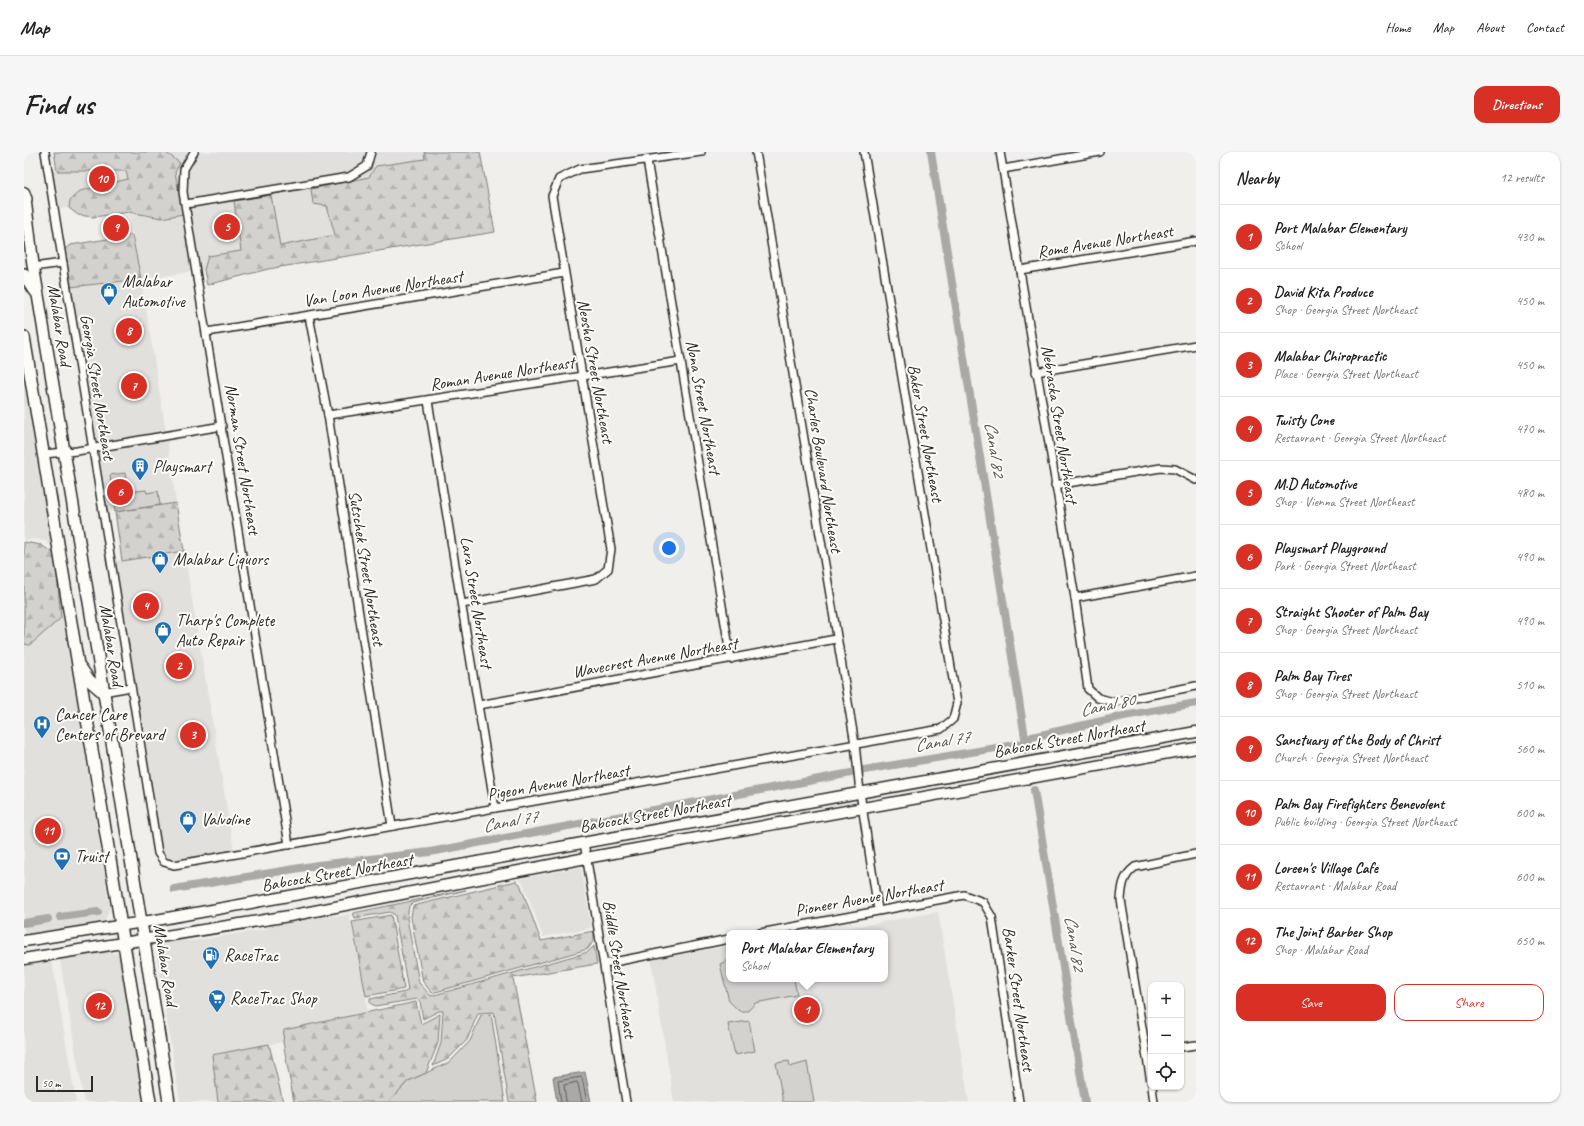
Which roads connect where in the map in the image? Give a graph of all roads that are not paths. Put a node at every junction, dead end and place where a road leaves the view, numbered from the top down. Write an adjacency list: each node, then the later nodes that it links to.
1 (45, 152): 14 (street, Georgia Street Northeast)
2 (194, 152): 12 (street, Norman Street Northeast)
3 (371, 152): 12 (street)
4 (701, 152): 9 (street)
5 (756, 152): 38 (street, Charles Boulevard Northeast)
6 (864, 152): 45 (street, Baker Street Northeast)
7 (1000, 152): 10 (street, Nebraska Street Northeast)
8 (1100, 152): 10 (street)
9 (647, 160): 17 (street, Neosho Street Northeast); 24 (street, Nona Street Northeast)
10 (1003, 169): 16 (street, Nebraska Street Northeast)
11 (24, 196): 15 (main road, Malabar Road)
12 (186, 204): 21 (street, Norman Street Northeast)
13 (1196, 241): 16 (street, Rome Avenue Northeast)
14 (63, 263): 15 (street); 30 (street, Georgia Street Northeast)
15 (33, 267): 19 (main road, Malabar Road)
16 (1020, 270): 25 (street, Nebraska Street Northeast)
17 (564, 273): 20 (street, Van Loon Avenue Northeast); 26 (street, Neosho Street Northeast)
18 (24, 275): 19 (main road)
19 (38, 296): 31 (main road, Malabar Road)
20 (309, 316): 21 (street, Van Loon Avenue Northeast); 28 (street, Sutschek Street Northeast)
21 (207, 332): 29 (street, Norman Street Northeast)
22 (24, 337): 32 (main road)
23 (1196, 345): 25 (street)
24 (681, 361): 26 (street, Roman Avenue Northeast); 39 (street, Nona Street Northeast)
25 (1036, 372): 34 (street, Nebraska Street Northeast)
26 (581, 375): 27 (street, Roman Avenue Northeast); 37 (street, Neosho Street Northeast)
27 (428, 401): 28 (street, Roman Avenue Northeast); 37 (street, Lara Street Northeast)
28 (328, 416): 52 (street, Sutschek Street Northeast)
29 (222, 426): 30 (street); 54 (street, Norman Street Northeast)
30 (93, 448): 31 (street); 42 (street, Georgia Street Northeast)
31 (64, 452): 32 (street); 43 (main road, Malabar Road)
32 (43, 454): 40 (main road)
33 (1196, 480): 34 (street)
34 (1055, 485): 36 (street, Nebraska Street Northeast)
35 (1196, 576): 36 (street)
36 (1075, 598): 41 (street, Nebraska Street Northeast)
37 (462, 604): 44 (street, Lara Street Northeast)
38 (836, 639): 39 (street, Wavecrest Avenue Northeast); 47 (street, Charles Boulevard Northeast)
39 (731, 659): 44 (street, Wavecrest Avenue Northeast)
40 (78, 663): 43 (main road); 63 (main road)
41 (1196, 686)
42 (131, 687): 43 (street); 57 (street, Georgia Street Northeast)
43 (103, 692): 62 (main road, Malabar Road)
44 (479, 705): 50 (street, Lara Street Northeast)
45 (953, 719): 47 (street, Pigeon Avenue Northeast)
46 (1196, 733): 49 (main road, Babcock Street Northeast)
47 (855, 744): 49 (street, Charles Boulevard Northeast); 50 (street, Pigeon Avenue Northeast)
48 (1196, 748): 51 (main road, Babcock Street Northeast)
49 (860, 792): 51 (street, Charles Boulevard Northeast); 53 (main road, Babcock Street Northeast)
50 (495, 808): 52 (street, Pigeon Avenue Northeast)
51 (862, 809): 56 (main road, Babcock Street Northeast); 61 (street, Charles Boulevard Northeast)
52 (392, 826): 54 (street, Pigeon Avenue Northeast)
53 (584, 842): 56 (street, Biddle Street Northeast); 58 (main road, Babcock Street Northeast)
54 (289, 845): 57 (street, Pigeon Avenue Northeast)
55 (1196, 854): 73 (street)
56 (586, 858): 59 (main road, Babcock Street Northeast); 70 (street, Biddle Street Northeast)
57 (164, 862)
58 (421, 873): 59 (main road); 62 (main road, Babcock Street Northeast)
59 (402, 893): 65 (main road, Babcock Street Northeast)
60 (983, 902): 61 (street, Pioneer Avenue Northeast); 78 (street, Barker Street Northeast)
61 (878, 910): 64 (street, Pioneer Avenue Northeast)
62 (142, 923): 63 (main road, Babcock Street Northeast); 65 (main road, Malabar Road)
63 (121, 926): 67 (main road, Babcock Street Northeast); 68 (main road)
64 (775, 930)
65 (144, 939): 68 (main road, Babcock Street Northeast); 76 (main road, Malabar Road)
66 (726, 940): 70 (street)
67 (24, 941)
68 (123, 943): 69 (main road, Babcock Street Northeast); 75 (main road)
69 (24, 959)
70 (604, 964): 77 (street, Biddle Street Northeast)
71 (1196, 1045): 72 (street)
72 (1184, 1047)
73 (1148, 1048)
74 (1152, 1090): 79 (street)
75 (150, 1102)
76 (169, 1102)
77 (626, 1102)
78 (1019, 1102)
79 (1154, 1102)

